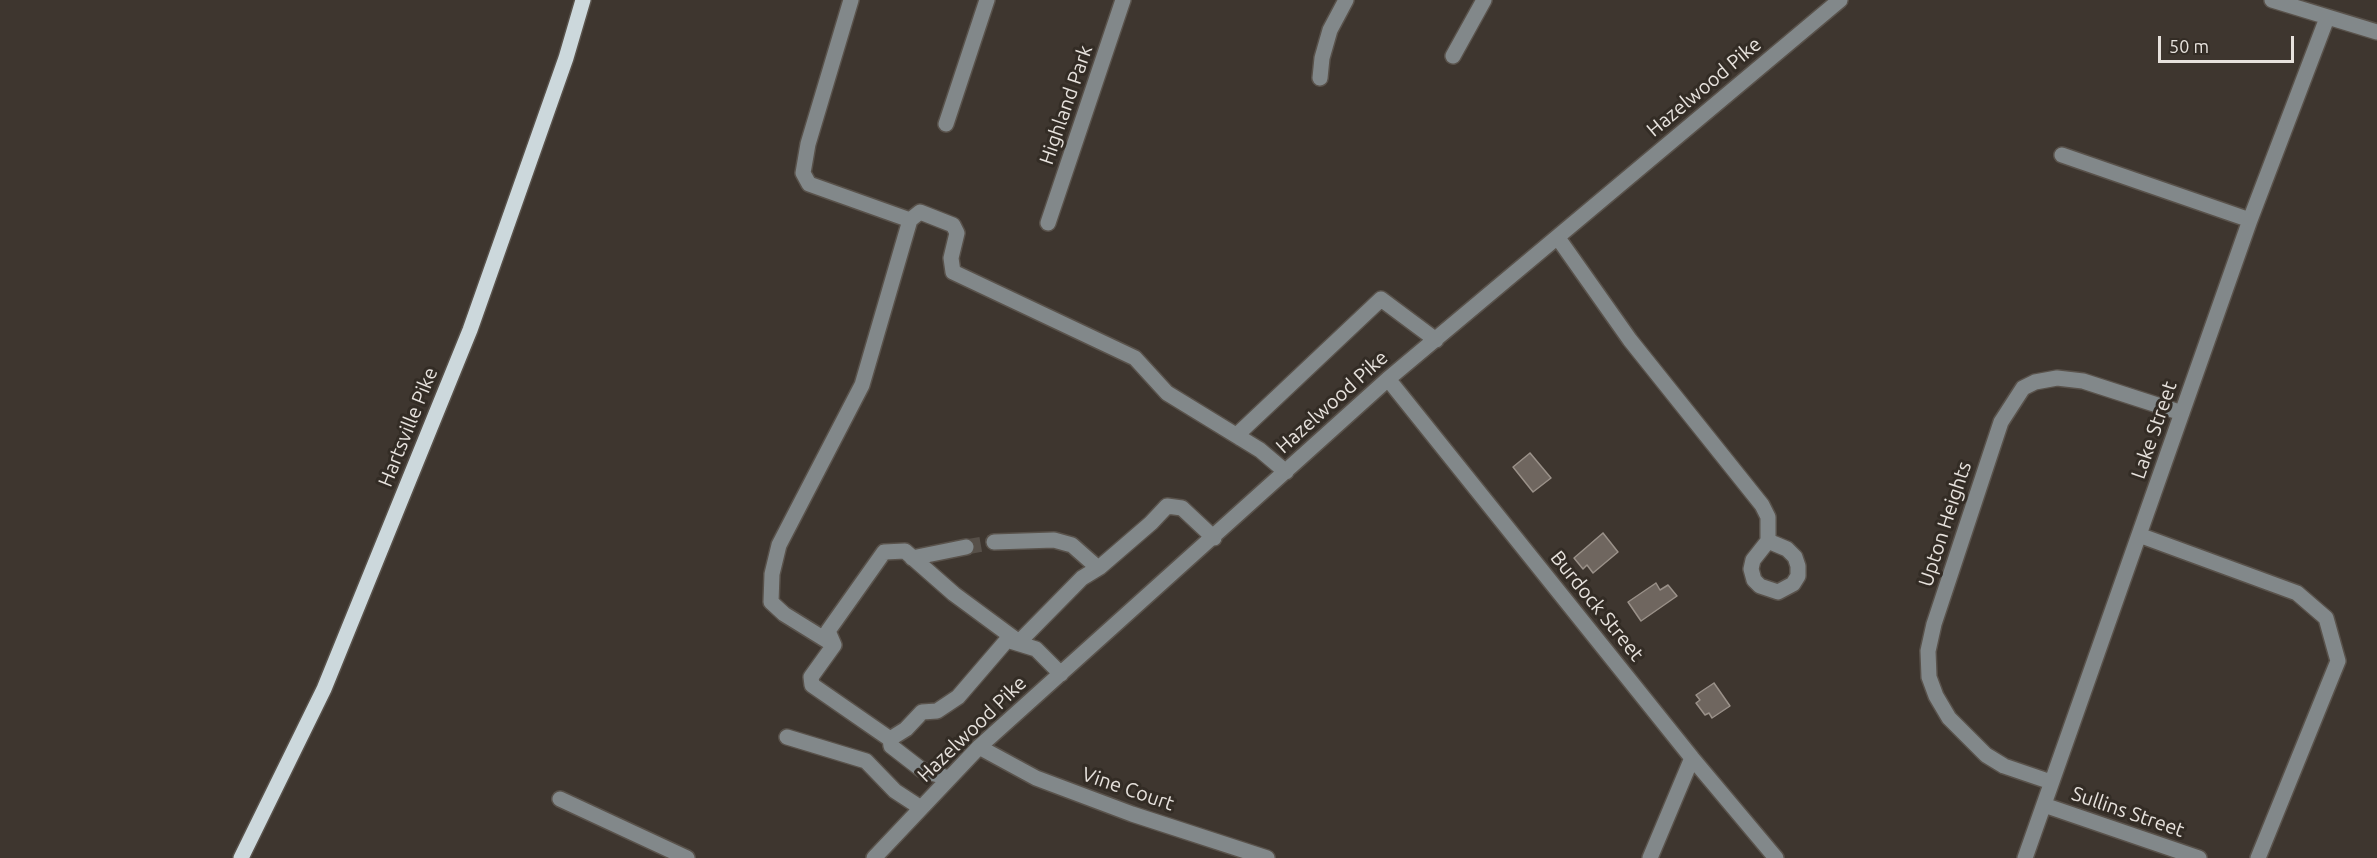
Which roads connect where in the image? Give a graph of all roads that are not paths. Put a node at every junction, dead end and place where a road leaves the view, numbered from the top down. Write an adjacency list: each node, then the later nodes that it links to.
1 (583, 0): 43 (main road, Hartsville Pike)
2 (851, 0): 15 (street)
3 (987, 0): 13 (street)
4 (1123, 0): 17 (street, Highland Park)
5 (1346, 0): 12 (street)
6 (1484, 0): 11 (street)
7 (1840, 0): 18 (street, Hazelwood Pike)
8 (2272, 0): 9 (street)
9 (2327, 18): 10 (street); 16 (street, Lake Street)
10 (2377, 32)
11 (1453, 56)
12 (1320, 78)
13 (946, 124)
14 (2062, 156): 16 (street)
15 (910, 220): 22 (street); 32 (street)
16 (2250, 220): 21 (street, Lake Street)
17 (1048, 223)
18 (1558, 238): 19 (street, Hazelwood Pike); 26 (street)
19 (1436, 340): 20 (street, Hazelwood Pike); 22 (street)
20 (1388, 379): 23 (street, Hazelwood Pike); 37 (street, Burdock Street)
21 (2182, 413): 24 (street, Lake Street); 39 (street, Upton Heights)
22 (1240, 438): 23 (street)
23 (1286, 472): 25 (street, Hazelwood Pike)
24 (2139, 535): 39 (street, Lake Street); 51 (street)
25 (1214, 538): 30 (street); 33 (street, Hazelwood Pike)
26 (1768, 541)
27 (993, 542): 30 (street)
28 (966, 547): 29 (street)
29 (912, 558): 31 (street); 32 (street)
30 (1098, 568): 31 (street)
31 (1019, 642): 33 (street); 35 (street)
32 (834, 645): 35 (street)
33 (1061, 674): 36 (street, Hazelwood Pike)
34 (787, 736): 42 (street)
35 (890, 739): 38 (street)
36 (979, 747): 38 (street, Hazelwood Pike); 46 (street, Vine Court)
37 (1692, 758): 47 (street); 48 (street, Burdock Street)
38 (948, 778): 42 (street, Hazelwood Pike)
39 (2051, 782): 41 (street, Lake Street)
40 (560, 799): 44 (street)
41 (2044, 805): 49 (street, Lake Street); 50 (street, Sullins Street)
42 (921, 808): 45 (street, Hazelwood Pike)
43 (241, 858)
44 (687, 858)
45 (874, 858)
46 (1267, 858)
47 (1650, 858)
48 (1776, 858)
49 (2025, 858)
50 (2199, 858)
51 (2258, 858)

